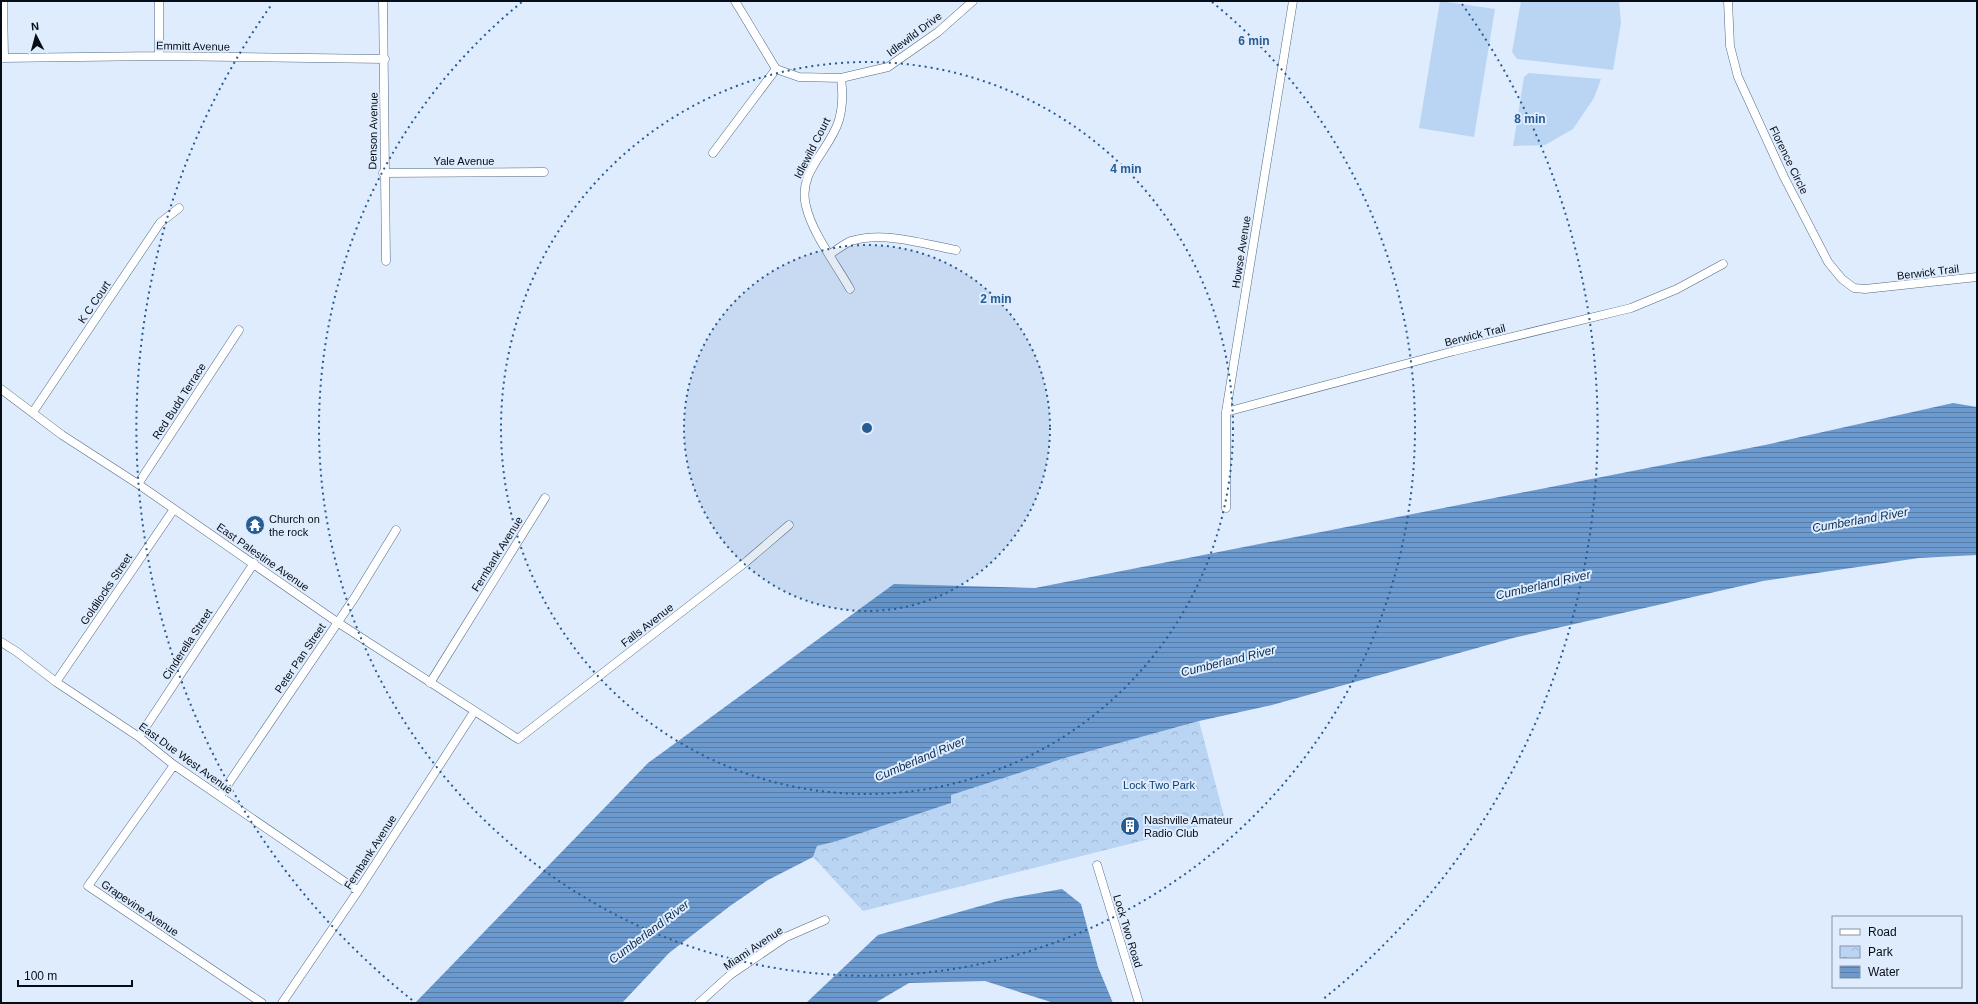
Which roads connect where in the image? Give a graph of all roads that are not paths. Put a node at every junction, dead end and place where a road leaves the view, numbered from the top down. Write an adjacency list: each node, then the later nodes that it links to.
1 (3, 1): 9 (street)
2 (159, 1): 8 (street)
3 (383, 1): 10 (street, Denson Avenue)
4 (735, 1): 11 (street)
5 (973, 1): 12 (street, Idlewild Drive)
6 (1293, 1): 27 (street, Howse Avenue)
7 (1728, 1): 22 (street, Florence Circle)
8 (159, 56): 9 (street, Emmitt Avenue); 10 (street, Emmitt Avenue)
9 (2, 58)
10 (385, 59): 15 (street, Denson Avenue)
11 (776, 69): 12 (street, Idlewild Drive); 13 (street)
12 (841, 78): 18 (street, Idlewild Court)
13 (713, 154)
14 (544, 172): 15 (street, Yale Avenue)
15 (384, 173): 19 (street, Denson Avenue)
16 (179, 208): 26 (street, K C Court)
17 (956, 250): 18 (street)
18 (830, 254): 23 (street, Idlewild Court)
19 (386, 261)
20 (1723, 264): 27 (street, Berwick Trail)
21 (1977, 277): 22 (street, Berwick Trail)
22 (1882, 288)
23 (850, 289)
24 (239, 330): 28 (street, Red Budd Terrace)
25 (1, 389): 26 (street, East Palestine Avenue)
26 (32, 412): 28 (street, East Palestine Avenue)
27 (1226, 412): 30 (street, Howse Avenue)
28 (138, 484): 31 (street, East Palestine Avenue)
29 (545, 498): 38 (street, Fernbank Avenue)
30 (1226, 508)
31 (174, 509): 34 (street, East Palestine Avenue); 37 (street, Goldilocks Street)
32 (789, 524): 41 (street, Falls Avenue)
33 (396, 530): 35 (street, Peter Pan Street)
34 (254, 563): 35 (street, East Palestine Avenue); 40 (street, Cinderella Street)
35 (336, 622): 38 (street, East Palestine Avenue); 43 (street, Peter Pan Street)
36 (1, 642): 37 (street, East Due West Avenue)
37 (56, 682): 40 (street, East Due West Avenue)
38 (430, 683): 39 (street, East Palestine Avenue)
39 (474, 712): 41 (street, East Palestine Avenue); 45 (street, Fernbank Avenue)
40 (139, 738): 42 (street, East Due West Avenue)
41 (516, 738)
42 (174, 766): 43 (street, East Due West Avenue); 47 (street, Grapevine Avenue)
43 (220, 796): 45 (street, East Due West Avenue)
44 (1097, 865): 50 (street, Lock Two Road)
45 (358, 891): 48 (street, Fernbank Avenue)
46 (825, 920): 49 (street, Miami Avenue)
47 (262, 1003)
48 (282, 1003)
49 (699, 1003)
50 (1139, 1003)

